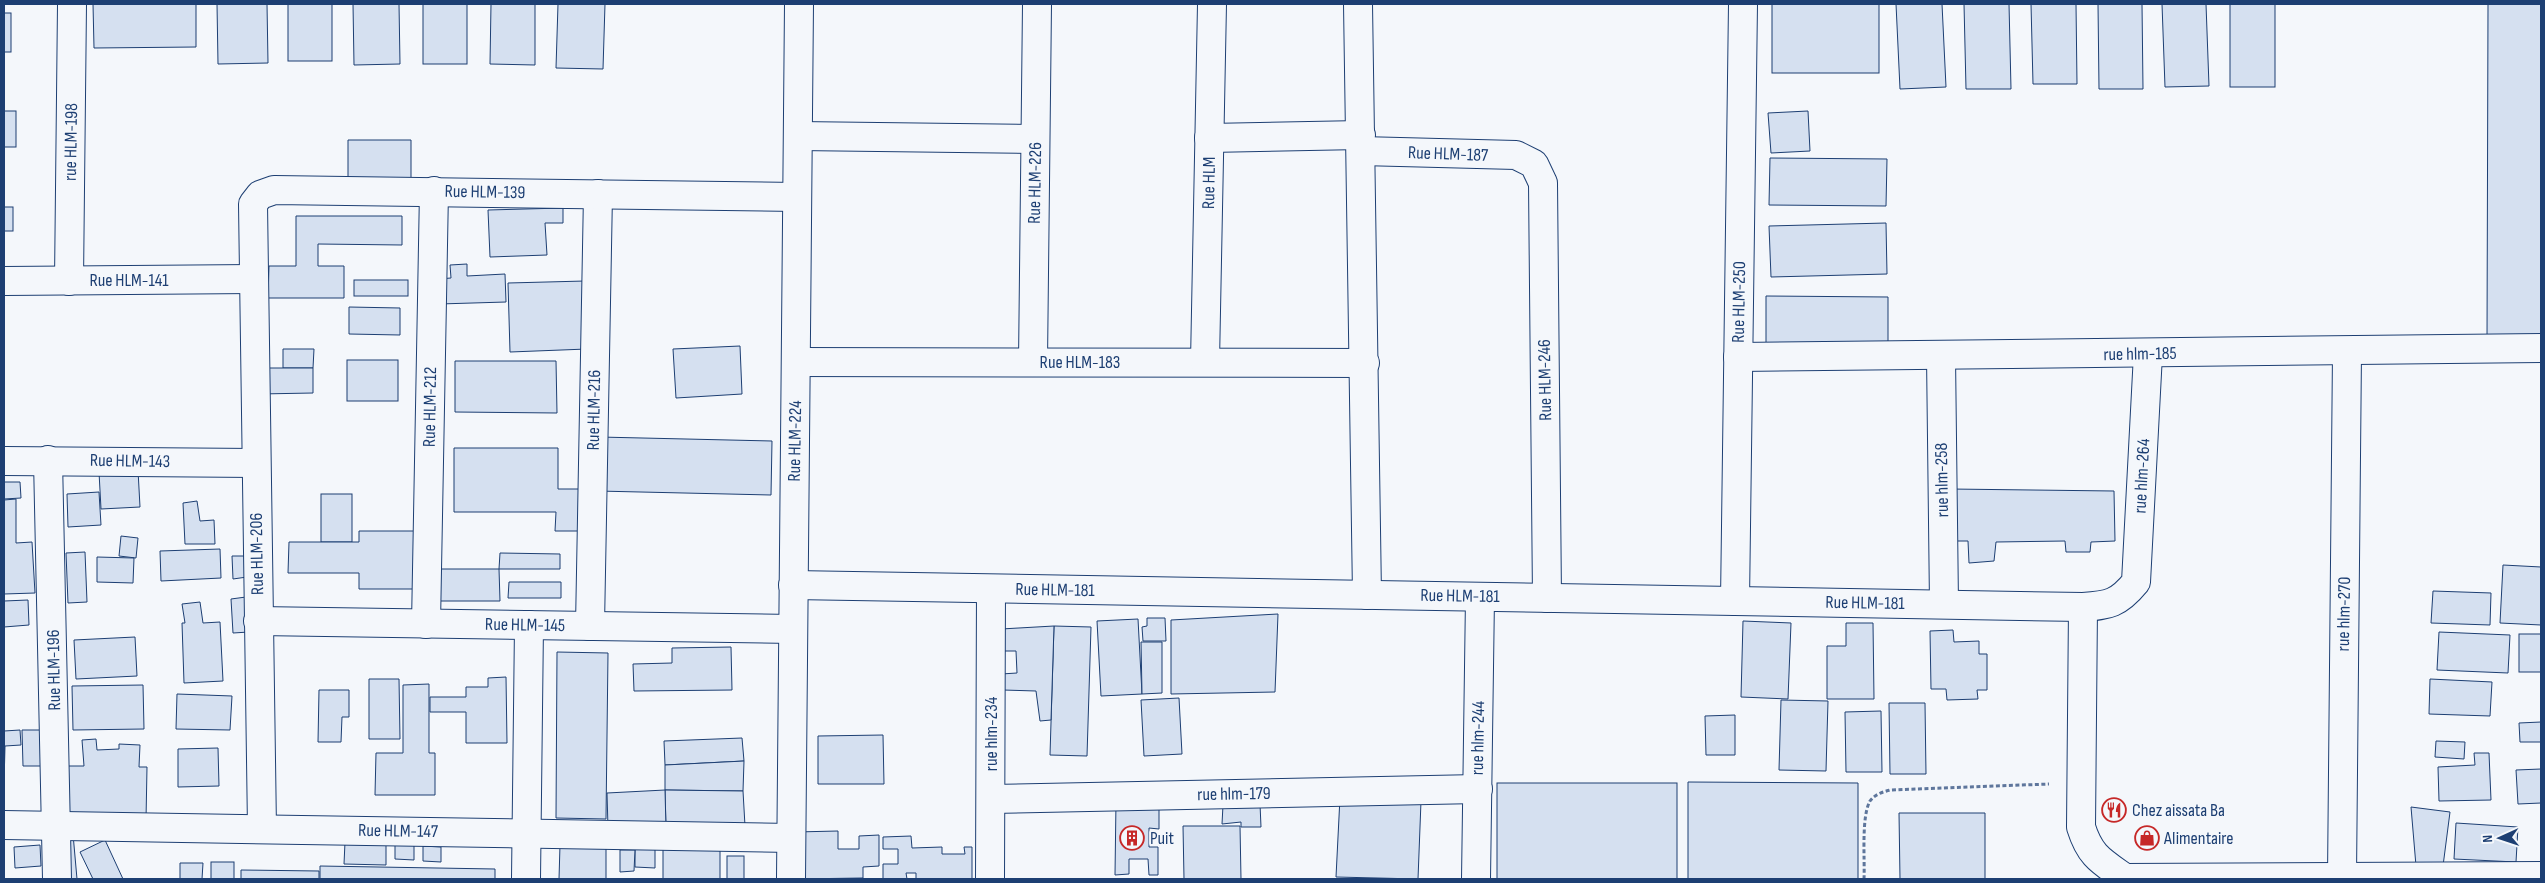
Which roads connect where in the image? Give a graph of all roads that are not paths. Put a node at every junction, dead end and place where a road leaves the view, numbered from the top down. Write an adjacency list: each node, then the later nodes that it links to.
1 (72, 4): 17 (street, rue HLM-198)
2 (799, 4): 7 (street, Rue HLM-224)
3 (1037, 4): 9 (street, Rue HLM-226)
4 (1212, 4): 8 (street, Rue HLM)
5 (1358, 4): 10 (street)
6 (1743, 4): 22 (street, Rue HLM-250)
7 (798, 136): 9 (street); 14 (street, Rue HLM-224)
8 (1209, 138): 10 (street, Rue HLM-187); 25 (street, Rue HLM)
9 (1035, 139): 24 (street, Rue HLM-226)
10 (1361, 143): 11 (street, Rue HLM-187); 26 (street)
11 (1534, 164): 35 (street, Rue HLM-246)
12 (434, 190): 13 (street, Rue HLM-139); 15 (street, Rue HLM-139); 40 (street, Rue HLM-212)
13 (598, 194): 14 (street, Rue HLM-139); 42 (street, Rue HLM-216)
14 (797, 197): 23 (street, Rue HLM-224)
15 (254, 279): 17 (street, Rue HLM-141); 29 (street, Rue HLM-206)
16 (4, 281): 17 (street, Rue HLM-141)
17 (69, 281)
18 (2541, 348): 19 (street, rue hlm-185)
19 (2347, 352): 20 (street, rue hlm-185); 52 (street, rue hlm-270)
20 (2148, 354): 21 (street, rue hlm-185); 33 (street, rue hlm-264)
21 (1941, 356): 22 (street, rue hlm-185); 37 (street, rue hlm-258)
22 (1738, 357): 36 (street, Rue HLM-250)
23 (796, 362): 24 (street, Rue HLM-183); 30 (street, Rue HLM-224)
24 (1033, 362): 25 (street, Rue HLM-183)
25 (1205, 362): 26 (street, Rue HLM-183)
26 (1365, 363): 32 (street)
27 (48, 460): 28 (street, Rue HLM-143); 29 (street, Rue HLM-143); 47 (street, Rue HLM-196)
28 (4, 461)
29 (256, 463): 39 (street, Rue HLM-206)
30 (793, 585): 31 (street, Rue HLM-181); 43 (street, Rue HLM-224)
31 (992, 589): 32 (street, Rue HLM-181); 45 (street, rue hlm-234)
32 (1367, 595): 34 (street, Rue HLM-181)
33 (2125, 596): 38 (street, Rue HLM-181)
34 (1480, 597): 35 (street, Rue HLM-181); 44 (street, rue hlm-244)
35 (1547, 598): 36 (street, Rue HLM-181)
36 (1735, 601): 37 (street, Rue HLM-181)
37 (1944, 604): 38 (street, Rue HLM-181)
38 (2083, 607): 52 (street)
39 (258, 621): 40 (street, Rue HLM-145); 48 (street, Rue HLM-206)
40 (426, 624): 41 (street, Rue HLM-145)
41 (530, 625): 42 (street, Rue HLM-145); 49 (street)
42 (590, 626): 43 (street, Rue HLM-145)
43 (793, 629): 50 (street, Rue HLM-224)
44 (1478, 789): 45 (street, rue hlm-179); 57 (street, rue hlm-244)
45 (991, 799): 56 (street, rue hlm-234)
46 (4, 825): 47 (street, Rue HLM-147)
47 (58, 826): 48 (street, Rue HLM-147); 53 (street, Rue HLM-196)
48 (262, 829): 49 (street, Rue HLM-147)
49 (527, 832): 50 (street, Rue HLM-147); 54 (street)
50 (791, 838): 55 (street, Rue HLM-224)
51 (2541, 876): 52 (street)
52 (2342, 877)
53 (57, 879)
54 (526, 879)
55 (791, 879)
56 (990, 879)
57 (1476, 879)

